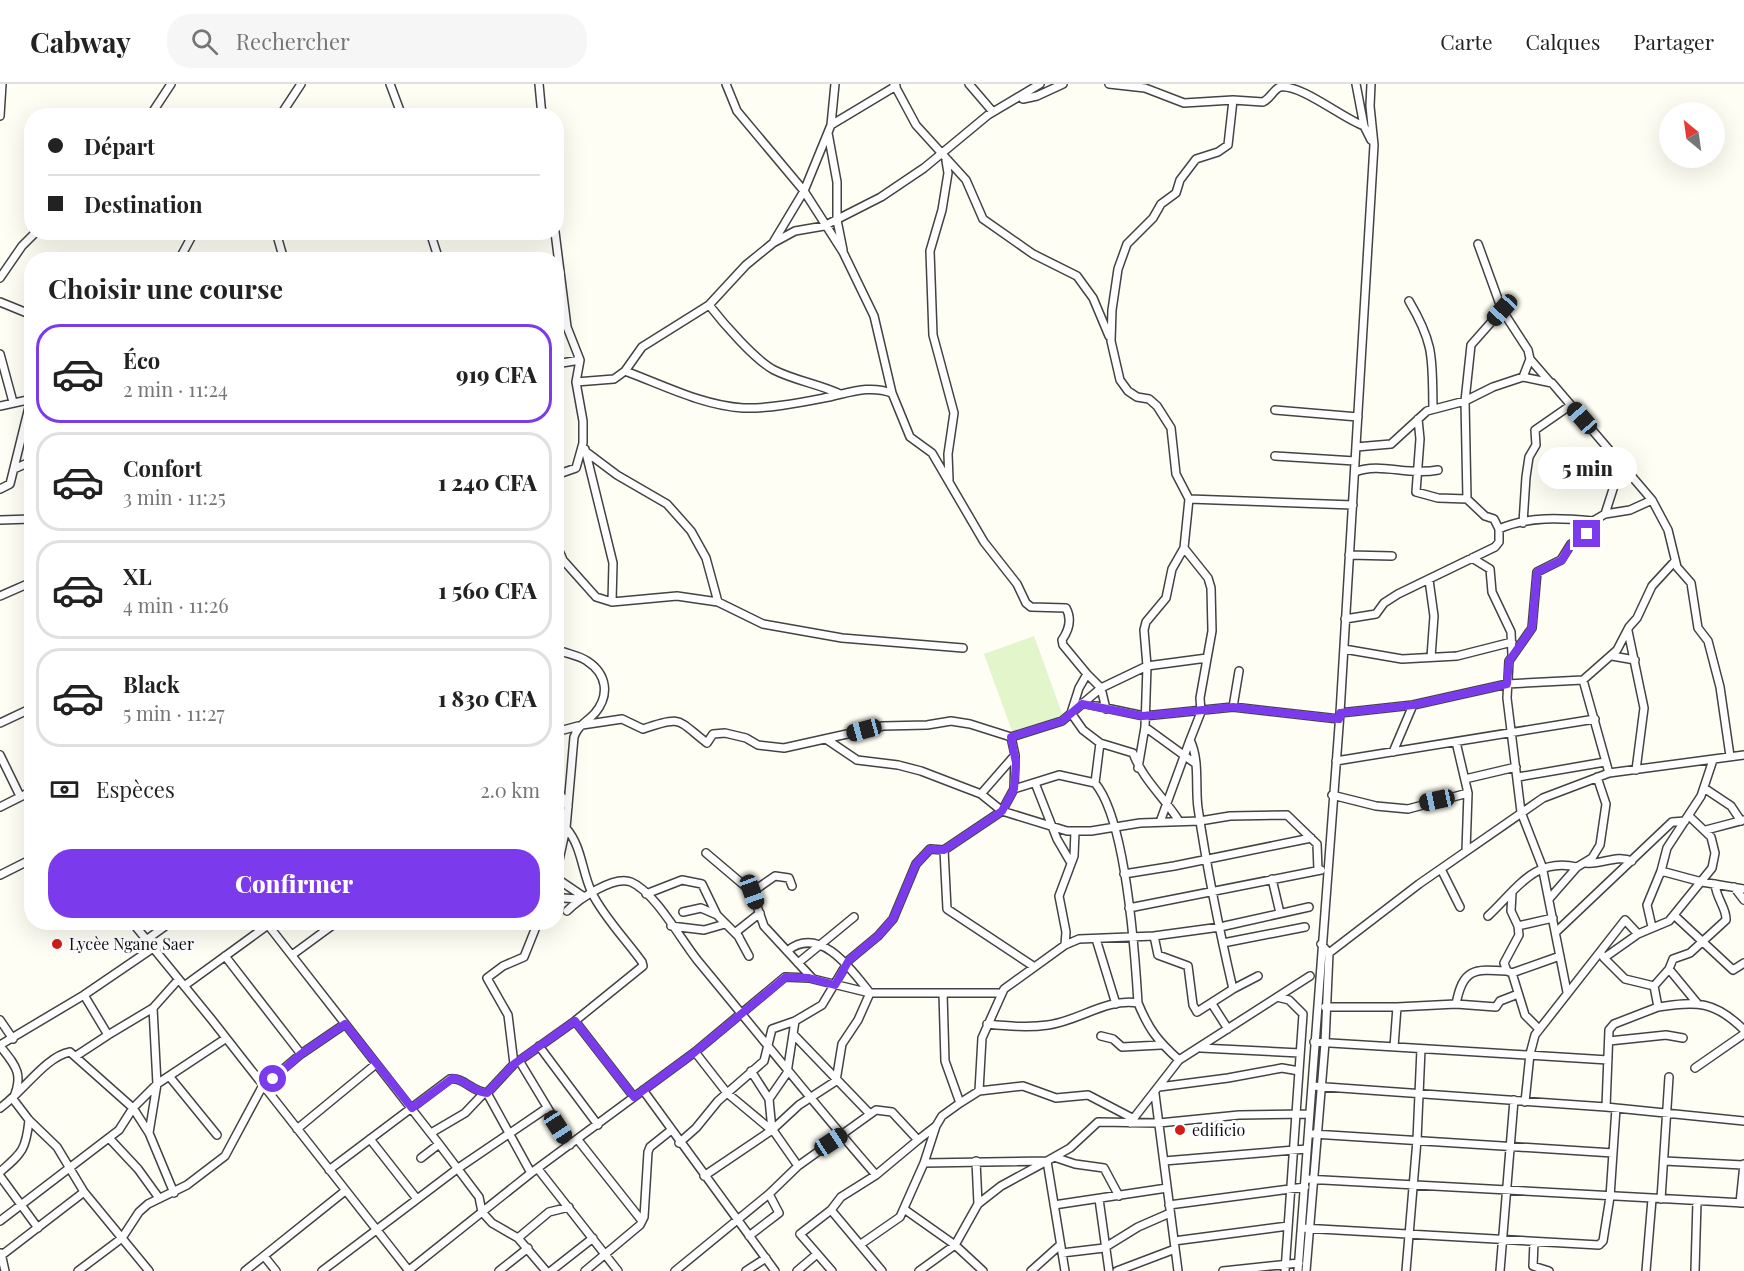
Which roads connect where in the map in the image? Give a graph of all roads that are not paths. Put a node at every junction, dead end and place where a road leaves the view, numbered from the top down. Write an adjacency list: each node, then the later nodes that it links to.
1 (2, 84): 16 (street)
2 (171, 84): 20 (street)
3 (301, 84): 21 (street)
4 (390, 84): 19 (street)
5 (396, 84): 19 (street)
6 (539, 84): 23 (street)
7 (726, 84): 30 (street)
8 (835, 84): 27 (street)
9 (969, 84): 24 (street)
10 (1040, 84): 17 (street)
11 (1063, 84): 17 (street)
12 (1109, 84): 18 (street)
13 (1356, 84): 26 (street)
14 (1371, 84): 28 (street)
15 (895, 85): 27 (street); 29 (street)
16 (1, 94): 25 (street)
17 (1017, 100): 24 (street)
18 (1233, 100): 26 (street); 44 (street)
19 (397, 101): 22 (street)
20 (155, 108)
21 (285, 108)
22 (399, 108)
23 (541, 108)
24 (993, 112): 29 (street)
25 (0, 116)
26 (1364, 126): 28 (street)
27 (830, 129): 30 (street); 31 (street)
28 (1374, 145): 62 (street)
29 (943, 156): 31 (street); 44 (street); 79 (street)
30 (804, 191): 32 (street); 34 (street)
31 (837, 220): 32 (street); 36 (street)
32 (824, 226): 34 (street); 36 (street)
33 (28, 240): 37 (street)
34 (773, 243): 41 (street)
35 (1478, 244): 42 (street)
36 (843, 252): 53 (street)
37 (0, 278)
38 (564, 288): 47 (street)
39 (1409, 301): 60 (street)
40 (0, 302): 43 (street)
41 (709, 304): 49 (street); 54 (street)
42 (1502, 310): 46 (street); 56 (street)
43 (24, 312)
44 (1111, 341): 81 (street)
45 (0, 354): 57 (street)
46 (1530, 359): 50 (street); 51 (street)
47 (580, 360): 48 (street); 52 (street)
48 (564, 363)
49 (625, 370): 52 (street); 54 (street)
50 (1523, 377): 51 (street); 56 (street)
51 (1549, 381): 58 (street)
52 (576, 382): 65 (street)
53 (892, 393): 54 (street); 79 (street)
54 (840, 394)
55 (24, 400): 57 (street)
56 (1466, 401): 60 (street); 82 (street)
57 (13, 402): 59 (street)
58 (1571, 405): 71 (street); 89 (street)
59 (0, 406)
60 (1433, 408): 63 (street)
61 (1275, 410): 62 (street)
62 (1358, 417): 66 (street)
63 (1418, 419): 66 (street); 78 (street)
64 (24, 428): 73 (street)
65 (584, 447): 70 (street); 72 (street); 74 (street)
66 (1356, 447): 68 (street)
67 (1275, 456): 68 (street)
68 (1355, 461): 77 (street)
69 (24, 465): 73 (street)
70 (605, 467): 74 (street); 101 (street)
71 (1624, 467): 83 (street); 85 (street)
72 (576, 468): 74 (street); 76 (street)
73 (14, 469): 80 (street)
74 (590, 469): 100 (street)
75 (1438, 470): 78 (street)
76 (564, 472)
77 (1355, 472): 78 (street); 84 (street)
78 (1416, 474): 82 (street)
79 (950, 482): 115 (street)
80 (0, 489)
81 (1189, 499): 84 (street); 91 (street)
82 (1467, 499): 90 (street)
83 (1652, 500): 85 (street); 95 (street)
84 (1353, 505): 92 (street)
85 (1605, 514): 88 (street)
86 (24, 519): 87 (street)
87 (0, 520)
88 (1593, 521): 89 (street); 108 (street)
89 (1523, 523): 90 (street)
90 (1499, 530): 94 (street)
91 (1184, 548): 111 (street); 113 (street)
92 (1349, 555): 93 (street); 102 (street)
93 (1392, 556)
94 (1472, 558): 97 (street); 104 (street)
95 (1675, 561): 103 (street); 142 (street)
96 (564, 564): 100 (street)
97 (1429, 580): 102 (street); 110 (street)
98 (24, 586): 99 (street)
99 (0, 596)
100 (612, 602): 101 (street)
101 (718, 602): 105 (street)
102 (1345, 619): 106 (street)
103 (1628, 631): 109 (street); 112 (street)
104 (1512, 642): 108 (street); 110 (street)
105 (963, 648)
106 (1344, 649): 110 (street); 127 (street)
107 (564, 653): 130 (street)
108 (1512, 655): 117 (street)
109 (1612, 656): 112 (street); 116 (street)
110 (1431, 657)
111 (1207, 658): 113 (street); 124 (street)
112 (1635, 660): 151 (street)
113 (1148, 666): 118 (street); 126 (street)
114 (1239, 671): 121 (street)
115 (1087, 674): 118 (street); 125 (street)
116 (1583, 680): 117 (street); 128 (street)
117 (1507, 684): 120 (street); 133 (street)
118 (1101, 688): 119 (street); 122 (street)
119 (1082, 704): 122 (street); 125 (street)
120 (1413, 705): 127 (street); 139 (street)
121 (1233, 707): 124 (street); 127 (street)
122 (1106, 709): 126 (street)
123 (24, 712): 129 (street)
124 (1201, 712): 126 (street); 136 (street)
125 (1071, 714): 134 (street); 138 (street)
126 (1143, 716): 131 (street)
127 (1339, 716): 146 (street)
128 (1595, 719): 133 (street); 147 (street)
129 (0, 723)
130 (580, 726): 132 (street); 135 (street); 168 (street)
131 (1144, 727): 143 (street); 150 (street)
132 (564, 730)
133 (1511, 732): 137 (street); 149 (street)
134 (1011, 737): 135 (street); 140 (street)
135 (826, 740): 162 (street)
136 (1190, 740): 143 (street); 148 (street)
137 (1456, 742): 139 (street); 155 (street)
138 (1100, 743): 150 (street); 157 (street)
139 (1393, 752): 146 (street)
140 (1015, 755): 159 (street); 162 (street)
141 (1744, 755): 142 (street)
142 (1730, 756): 145 (street)
143 (1184, 758): 148 (street); 166 (street)
144 (1, 760): 164 (street)
145 (1713, 760): 151 (street); 158 (street)
146 (1336, 761): 163 (street)
147 (1605, 762): 152 (street); 153 (street)
148 (1196, 764): 172 (street)
149 (1516, 767): 153 (street); 155 (street)
150 (1138, 768): 166 (street)
151 (1636, 770): 152 (street)
152 (1609, 773): 154 (street)
153 (1518, 777): 170 (street)
154 (1597, 777): 170 (street); 190 (street)
155 (1465, 778): 160 (street)
156 (1035, 783): 157 (street); 159 (street); 178 (street)
157 (1095, 783): 176 (street)
158 (1704, 788): 171 (street); 173 (street)
159 (1014, 789): 169 (street)
160 (1468, 793): 163 (street); 184 (street)
161 (24, 794): 164 (street)
162 (981, 794): 169 (street)
163 (1332, 795): 193 (street)
164 (20, 796): 167 (street)
165 (564, 800): 168 (street)
166 (1168, 804): 174 (street); 175 (street)
167 (0, 807)
168 (568, 807): 177 (street)
169 (1002, 811): 178 (street); 183 (street)
170 (1521, 812): 184 (street); 191 (street)
171 (1687, 818): 179 (street); 187 (street); 196 (street)
172 (1200, 820): 174 (street); 182 (street); 186 (street)
173 (1743, 820): 179 (street)
174 (1179, 821): 175 (street)
175 (1160, 822): 176 (street)
176 (1114, 827): 180 (street); 197 (street)
177 (566, 828): 181 (street); 208 (street)
178 (1055, 829): 180 (street); 189 (street)
179 (1706, 830): 200 (street)
180 (1075, 831): 189 (street)
181 (564, 837)
182 (1311, 838): 186 (street); 195 (street)
183 (944, 850): 260 (street); 262 (street)
184 (1466, 851): 194 (street)
185 (706, 853): 207 (street)
186 (1207, 859): 197 (street); 206 (street)
187 (1632, 861): 190 (street); 239 (street)
188 (24, 863): 198 (street)
189 (1071, 863): 250 (street)
190 (1586, 863): 192 (street)
191 (1542, 866): 192 (street); 209 (street); 213 (street)
192 (1577, 867): 213 (street)
193 (1327, 868): 195 (street); 248 (street)
194 (1441, 869): 216 (street); 253 (street)
195 (1318, 870): 199 (street)
196 (1661, 871): 200 (street); 232 (street)
197 (1124, 874): 217 (street)
198 (0, 875)
199 (1272, 879): 206 (street); 221 (street)
200 (1702, 882): 202 (street); 224 (street)
201 (564, 884): 212 (street)
202 (1715, 884): 204 (street); 245 (street)
203 (792, 886): 207 (street)
204 (1734, 887): 205 (street); 214 (street)
205 (1744, 889)
206 (1212, 891): 217 (street); 230 (street)
207 (752, 892): 220 (street)
208 (592, 893): 210 (street); 212 (street); 292 (street)
209 (1512, 893): 223 (street); 229 (street)
210 (646, 894): 222 (street); 228 (street)
211 (564, 898): 212 (street)
212 (581, 898): 218 (street)
213 (1549, 899): 226 (street)
214 (1744, 900)
215 (1309, 907): 221 (street)
216 (1460, 907)
217 (1129, 908): 243 (street)
218 (567, 911)
219 (683, 912): 222 (street)
220 (760, 913): 242 (street); 252 (street)
221 (1280, 914): 230 (street)
222 (717, 915): 227 (street)
223 (1488, 916)
224 (1675, 916): 232 (street); 245 (street)
225 (854, 917): 249 (street)
226 (1553, 918): 229 (street); 239 (street)
227 (725, 924): 228 (street); 242 (street)
228 (671, 926): 290 (street)
229 (1518, 926): 264 (street)
230 (1220, 927): 241 (street); 247 (street)
231 (1305, 927): 247 (street)
232 (1652, 927): 240 (street)
233 (138, 930): 246 (street)
234 (160, 930): 246 (street)
235 (259, 930): 258 (street)
236 (272, 930): 254 (street)
237 (326, 930): 254 (street)
238 (535, 930): 322 (street)
239 (1556, 932): 257 (street)
240 (1638, 934): 255 (street); 255 (street)
241 (1154, 936): 243 (street); 283 (street)
242 (739, 937): 256 (street)
243 (1132, 938): 244 (street); 280 (street)
244 (1096, 939): 250 (street); 282 (street)
245 (1703, 939): 261 (street); 263 (street)
246 (146, 940): 251 (street)
247 (1223, 943): 272 (street)
248 (1321, 944): 253 (street); 285 (street)
249 (821, 945): 252 (street); 259 (street); 260 (street)
250 (1065, 945): 262 (street)
251 (153, 948): 268 (street); 278 (street)
252 (787, 951): 259 (street)
253 (1329, 953): 286 (street)
254 (292, 955): 294 (street)
255 (1602, 955): 271 (street); 273 (street)
256 (749, 956)
257 (1560, 956): 264 (street); 273 (street)
258 (225, 957): 270 (street); 317 (street)
259 (798, 963): 267 (street)
260 (847, 963): 269 (street); 274 (street)
261 (1744, 963)
262 (1033, 966): 276 (street)
263 (1669, 969): 271 (street); 281 (street)
264 (1509, 972): 277 (street); 284 (street)
265 (1258, 976): 272 (street)
266 (1310, 976): 279 (street)
267 (812, 978): 269 (street); 290 (street)
268 (178, 980): 270 (street); 289 (street)
269 (835, 985): 274 (street); 293 (street)
270 (184, 986): 304 (street)
271 (1654, 986): 288 (street)
272 (1233, 989): 283 (street)
273 (1567, 992): 297 (street)
274 (870, 993): 275 (street); 330 (street)
275 (943, 993): 276 (street); 347 (street)
276 (1002, 993): 295 (street)
277 (1518, 994): 284 (street); 297 (street)
278 (84, 995): 299 (street); 303 (street)
279 (1277, 997): 296 (street); 316 (street)
280 (1138, 1003): 282 (street); 309 (street)
281 (1697, 1003): 288 (street); 298 (street)
282 (1116, 1004): 295 (street)
283 (1212, 1004): 296 (street)
284 (1456, 1004): 287 (street)
285 (1317, 1006): 286 (street); 306 (street)
286 (1327, 1007): 287 (street); 307 (street)
287 (1397, 1007): 312 (street)
288 (1658, 1007): 305 (street)
289 (153, 1008): 299 (street); 331 (street)
290 (741, 1012): 308 (street); 315 (street)
291 (0, 1020): 303 (street)
292 (575, 1021): 311 (street); 341 (street)
293 (795, 1021): 300 (street); 308 (street)
294 (345, 1024): 317 (street); 323 (street)
295 (987, 1024): 337 (street)
296 (1228, 1029): 313 (street)
297 (1539, 1029): 318 (street)
298 (1744, 1032): 325 (street)
299 (108, 1035): 319 (street)
300 (794, 1035): 324 (street); 330 (street)
301 (1101, 1036): 309 (street)
302 (1683, 1038): 305 (street)
303 (13, 1039): 310 (street)
304 (225, 1039): 328 (street); 333 (street)
305 (1610, 1041): 321 (street)
306 (1314, 1042): 307 (street); 332 (street)
307 (1325, 1043): 312 (street); 334 (street)
308 (769, 1045): 324 (street); 326 (street)
309 (1161, 1045): 320 (street)
310 (0, 1046): 343 (street)
311 (538, 1046): 322 (street); 362 (street)
312 (1394, 1047): 314 (street)
313 (1201, 1048): 316 (street); 320 (street)
314 (1421, 1049): 318 (street); 340 (street)
315 (695, 1052): 335 (street); 339 (street)
316 (1300, 1053): 327 (street)
317 (301, 1054): 333 (street)
318 (1530, 1054): 321 (street); 346 (street)
319 (76, 1056): 343 (street); 350 (street)
320 (1179, 1060): 336 (street)
321 (1608, 1060): 348 (street)
322 (517, 1063): 338 (street); 352 (street)
323 (376, 1064): 351 (street); 364 (street)
324 (788, 1068): 342 (street); 344 (street)
325 (1695, 1068)
326 (751, 1071): 339 (street); 344 (street)
327 (1299, 1071): 336 (street); 354 (street)
328 (170, 1076): 331 (street); 372 (street)
329 (1669, 1077): 355 (street)
330 (836, 1081): 342 (street); 356 (street)
331 (157, 1084): 350 (street); 368 (street)
332 (1312, 1086): 334 (street); 357 (street)
333 (262, 1087): 364 (street); 409 (street)
334 (1321, 1087): 340 (street); 371 (street)
335 (643, 1090): 341 (street); 366 (street)
336 (1157, 1090): 359 (street); 361 (street)
337 (979, 1091): 347 (street); 359 (street)
338 (485, 1093): 351 (street); 367 (street); 369 (street)
339 (727, 1093): 365 (street); 379 (street)
340 (1418, 1093): 345 (street); 378 (street)
341 (634, 1097): 362 (street)
342 (812, 1097): 365 (street); 373 (street)
343 (13, 1099): 349 (street); 358 (street)
344 (769, 1099): 365 (street)
345 (1514, 1101): 346 (street); 382 (street)
346 (1525, 1102): 348 (street)
347 (960, 1103): 363 (street)
348 (1605, 1107): 353 (street)
349 (0, 1108)
350 (134, 1108): 368 (street); 374 (street)
351 (412, 1108): 367 (street); 375 (street)
352 (547, 1108): 369 (street); 381 (street)
353 (1616, 1108): 355 (street); 385 (street)
354 (1296, 1113): 357 (street); 361 (street); 384 (street)
355 (1667, 1113): 360 (street); 390 (street)
356 (870, 1114): 373 (street); 377 (street)
357 (1309, 1114): 370 (street)
358 (29, 1120): 396 (street); 399 (street)
359 (1132, 1121): 361 (street); 387 (street)
360 (1744, 1121)
361 (1159, 1123): 389 (street)
362 (598, 1125): 376 (street)
363 (936, 1126): 377 (street); 391 (street)
364 (297, 1129): 397 (street)
365 (772, 1130): 393 (street); 401 (street)
366 (670, 1131): 379 (street); 430 (street)
367 (431, 1132): 380 (street)
368 (149, 1133): 409 (street)
369 (509, 1133): 394 (street); 398 (street)
370 (1308, 1133): 371 (street); 383 (street)
371 (1317, 1134): 378 (street); 402 (street)
372 (217, 1135)
373 (842, 1135): 393 (street); 400 (street)
374 (109, 1138): 396 (street); 413 (street)
375 (370, 1139): 397 (street); 415 (street)
376 (578, 1140): 381 (street); 430 (street)
377 (918, 1140): 400 (street)
378 (1417, 1140): 382 (street); 403 (street)
379 (680, 1143): 401 (street)
380 (439, 1144): 386 (street); 394 (street)
381 (570, 1145): 395 (street)
382 (1508, 1146): 385 (street); 407 (street)
383 (1307, 1149): 384 (street); 402 (street)
384 (1293, 1150): 389 (street); 405 (street)
385 (1613, 1153): 412 (street)
386 (421, 1158)
387 (1050, 1159): 388 (street); 411 (street); 421 (street); 422 (street)
388 (976, 1161): 391 (street); 421 (street)
389 (1164, 1161): 404 (street)
390 (1664, 1161): 392 (street); 417 (street)
391 (924, 1163): 424 (street)
392 (1744, 1165): 419 (street)
393 (798, 1166): 410 (street)
394 (457, 1169): 415 (street); 427 (street)
395 (538, 1169): 398 (street); 423 (street)
396 (70, 1170): 408 (street); 420 (street)
397 (329, 1170): 406 (street)
398 (531, 1173): 427 (street)
399 (0, 1174): 420 (street)
400 (876, 1175): 426 (street)
401 (704, 1176): 428 (street)
402 (1308, 1182): 403 (street); 405 (street); 433 (street); 433 (street)
403 (1412, 1184): 407 (street); 435 (street)
404 (1167, 1188): 411 (street); 425 (street)
405 (1291, 1188): 425 (street); 431 (street)
406 (345, 1191): 434 (street); 451 (street)
407 (1505, 1191): 412 (street); 440 (street)
408 (84, 1192): 432 (street); 437 (street)
409 (174, 1192): 413 (street)
410 (769, 1194): 428 (street); 436 (street)
411 (1119, 1196): 414 (street)
412 (1610, 1197): 416 (street); 441 (street)
413 (159, 1198): 437 (street)
414 (1099, 1198): 422 (street); 446 (street)
415 (417, 1199): 434 (street)
416 (1652, 1199): 417 (street); 484 (street)
417 (1661, 1199): 418 (street)
418 (1697, 1201): 419 (street); 485 (street)
419 (1742, 1203)
420 (20, 1204): 429 (street); 432 (street)
421 (978, 1204): 443 (street)
422 (1054, 1205): 447 (street)
423 (568, 1207): 438 (street); 439 (street)
424 (904, 1209): 442 (street); 443 (street)
425 (1170, 1209): 444 (street); 446 (street)
426 (831, 1210): 442 (street); 449 (street)
427 (482, 1212): 438 (street); 461 (street)
428 (737, 1219): 436 (street); 466 (street)
429 (0, 1221)
430 (642, 1221): 450 (street)
431 (1288, 1226): 444 (street); 453 (street)
432 (38, 1228): 448 (street)
433 (1306, 1228): 435 (street); 454 (street); 480 (street)
434 (376, 1230): 460 (street); 461 (street)
435 (1408, 1233): 440 (street); 481 (street)
436 (749, 1236): 452 (street)
437 (122, 1238): 455 (street); 457 (street)
438 (518, 1238): 445 (street)
439 (593, 1238): 450 (street); 463 (street)
440 (1502, 1239): 441 (street); 482 (street)
441 (1534, 1242): 483 (street)
442 (861, 1244): 471 (street)
443 (955, 1245): 472 (street); 473 (street)
444 (1175, 1245): 477 (street); 478 (street)
445 (528, 1248): 462 (street); 463 (street)
446 (1104, 1248): 447 (street); 476 (street)
447 (1061, 1249): 474 (street); 475 (street)
448 (1, 1253): 456 (street)
449 (817, 1254): 469 (street); 470 (street)
450 (606, 1255): 464 (street); 465 (street)
451 (264, 1256): 458 (street); 459 (street)
452 (766, 1258): 467 (street); 468 (street)
453 (1285, 1267): 454 (street); 479 (street)
454 (1299, 1267)
455 (83, 1270)
456 (5, 1271)
457 (149, 1271)
458 (245, 1271)
459 (276, 1271)
460 (322, 1271)
461 (408, 1271)
462 (499, 1271)
463 (548, 1271)
464 (585, 1271)
465 (618, 1271)
466 (675, 1271)
467 (746, 1271)
468 (775, 1271)
469 (797, 1271)
470 (832, 1271)
471 (882, 1271)
472 (919, 1271)
473 (983, 1271)
474 (1031, 1271)
475 (1065, 1271)
476 (1108, 1271)
477 (1117, 1271)
478 (1178, 1271)
479 (1222, 1271)
480 (1306, 1271)
481 (1406, 1271)
482 (1500, 1271)
483 (1550, 1271)
484 (1646, 1271)
485 (1695, 1271)

